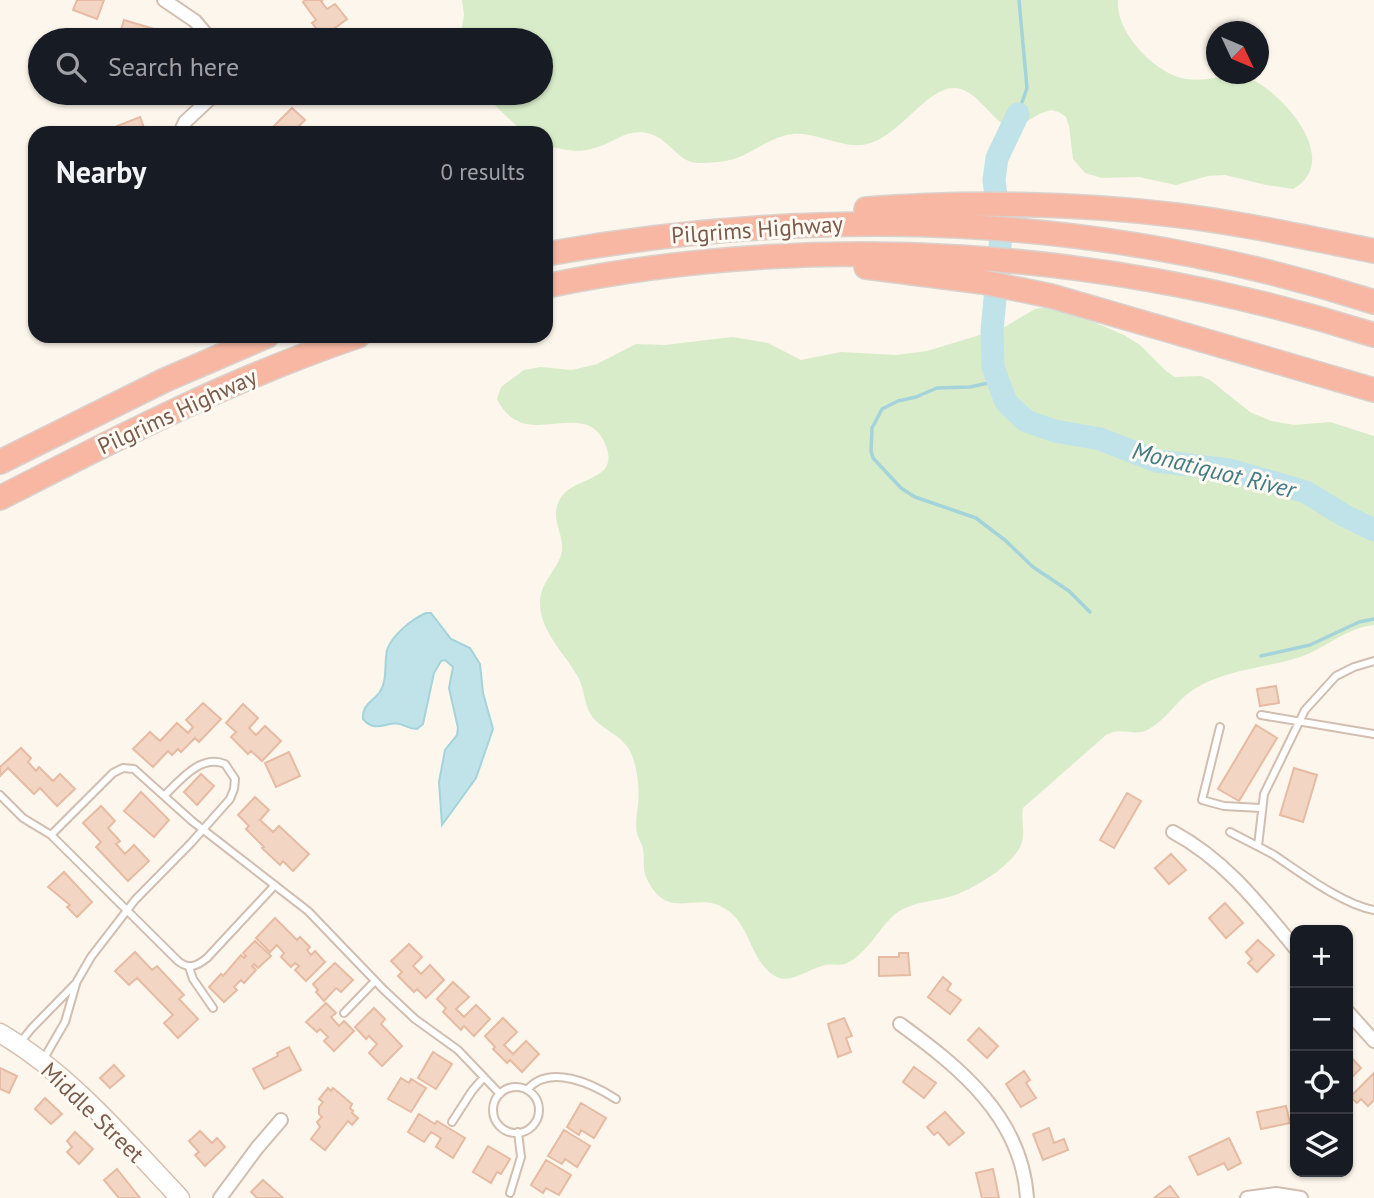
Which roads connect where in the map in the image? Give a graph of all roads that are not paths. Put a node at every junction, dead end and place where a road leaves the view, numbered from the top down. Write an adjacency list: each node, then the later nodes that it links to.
1 (164, 0): 2 (street)
2 (201, 28)
3 (203, 105): 4 (street)
4 (183, 126)
5 (970, 216): 6 (highway); 7 (highway, Pilgrims Highway); 10 (highway)
6 (1374, 251)
7 (553, 253)
8 (702, 262): 9 (highway, Pilgrims Highway); 11 (highway, Pilgrims Highway); 14 (highway)
9 (553, 285)
10 (1374, 302)
11 (1374, 335)
12 (251, 343): 15 (highway, Pilgrims Highway)
13 (339, 343): 16 (highway, Pilgrims Highway)
14 (1374, 390)
15 (0, 462)
16 (0, 498)
17 (1374, 661): 19 (lane)
18 (1261, 715): 19 (lane)
19 (1299, 720): 21 (lane); 24 (lane)
20 (1220, 727): 24 (lane)
21 (1374, 734)
22 (0, 795): 28 (lane)
23 (164, 796): 25 (lane); 25 (lane); 28 (lane)
24 (1261, 808): 29 (lane)
25 (203, 830): 30 (lane); 32 (lane)
26 (1173, 832): 33 (street)
27 (1230, 832): 29 (lane)
28 (51, 835): 32 (lane)
29 (1258, 846): 31 (lane)
30 (275, 886): 34 (lane); 35 (lane)
31 (1374, 910)
32 (127, 911): 34 (lane); 36 (lane)
33 (1290, 942)
34 (189, 967): 37 (lane)
35 (375, 981): 38 (lane); 45 (lane)
36 (76, 982): 43 (lane); 44 (lane)
37 (214, 1008)
38 (344, 1013)
39 (1353, 1018): 42 (street)
40 (900, 1024): 55 (street)
41 (0, 1033): 43 (street, Middle Street)
42 (1374, 1041)
43 (19, 1045): 44 (street, Middle Street)
44 (41, 1062): 53 (street, Middle Street)
45 (484, 1077): 47 (lane); 50 (lane)
46 (527, 1090): 47 (lane); 48 (lane); 51 (lane)
47 (500, 1094): 51 (lane)
48 (616, 1099)
49 (281, 1121): 54 (street)
50 (452, 1122)
51 (518, 1132): 52 (lane)
52 (510, 1193)
53 (180, 1198)
54 (220, 1198)
55 (1027, 1198)
56 (1247, 1198): 57 (street)
57 (1301, 1198)

